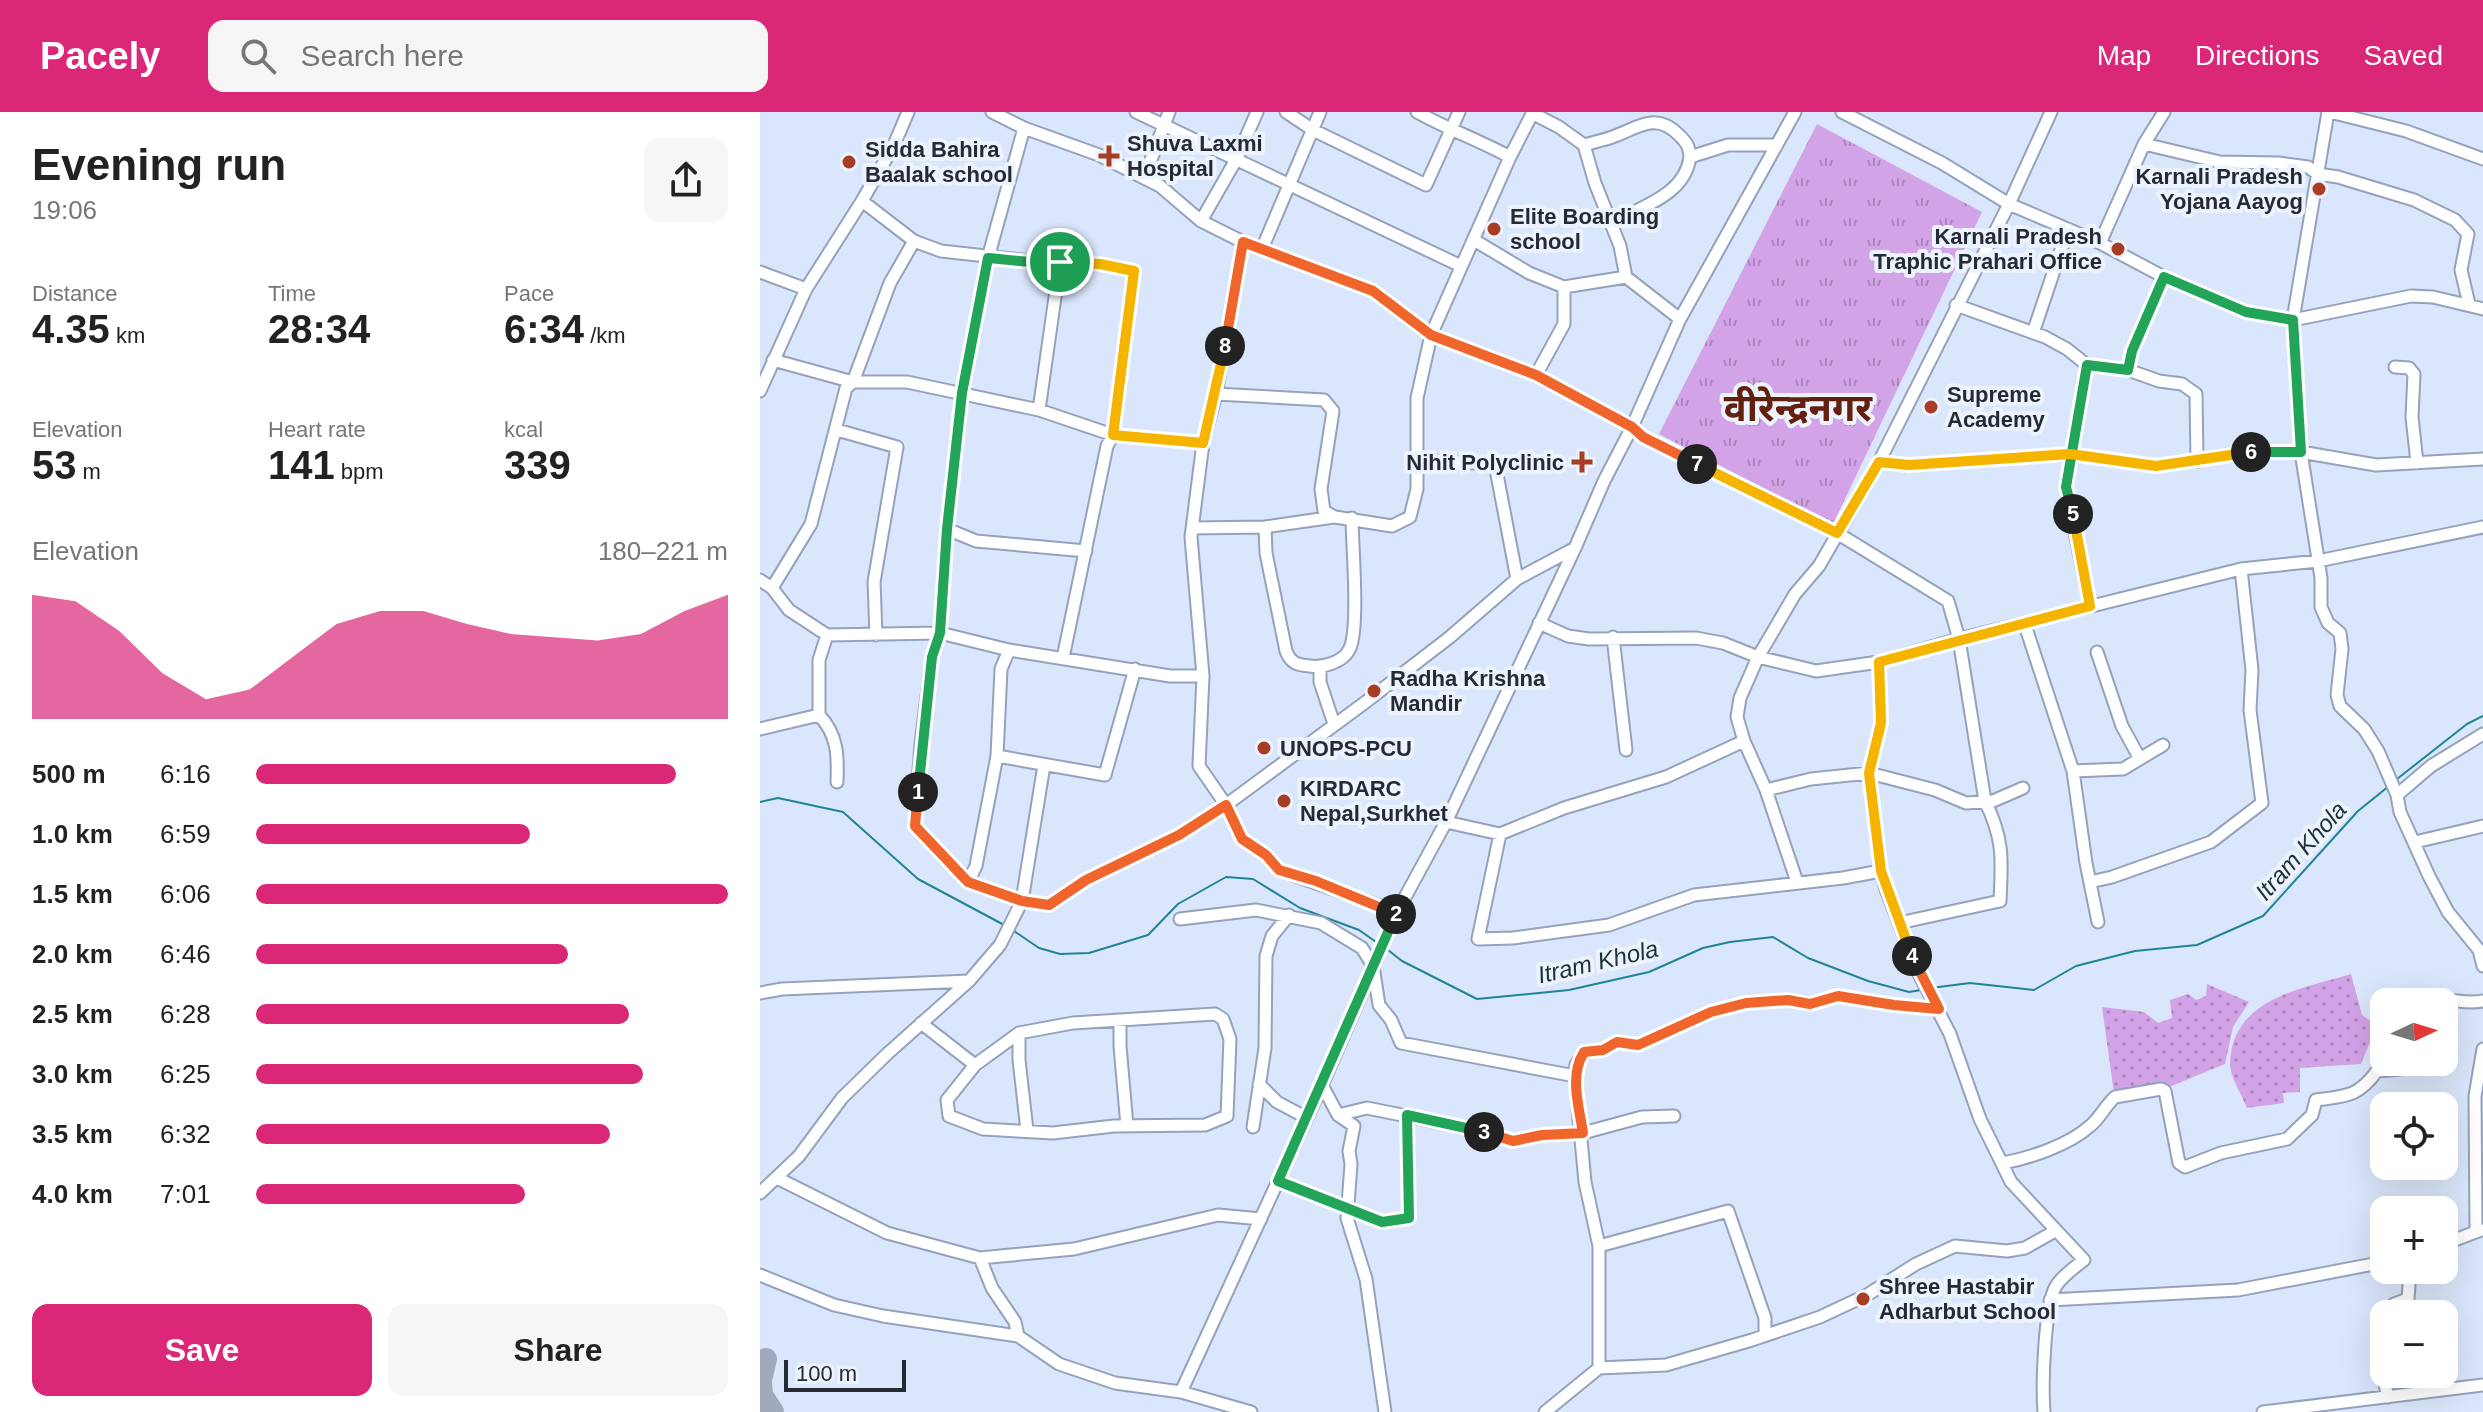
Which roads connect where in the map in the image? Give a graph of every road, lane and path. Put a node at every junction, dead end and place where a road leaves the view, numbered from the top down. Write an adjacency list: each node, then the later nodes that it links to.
1 (908, 112): 31 (street)
2 (992, 112): 16 (street)
3 (1136, 112): 17 (street)
4 (1169, 112): 17 (street)
5 (1257, 112): 26 (street)
6 (1286, 112): 19 (street)
7 (1320, 112): 19 (street)
8 (1417, 112): 20 (street)
9 (1459, 112): 20 (street)
10 (1795, 112): 23 (street)
11 (1842, 112): 32 (street)
12 (2051, 112): 32 (street)
13 (2164, 112): 21 (street)
14 (2329, 112): 27 (street); 28 (street)
15 (1532, 113): 22 (street); 24 (street)
16 (1007, 116): 18 (street)
17 (1163, 126): 26 (street); 29 (street)
18 (1024, 128): 29 (street); 41 (street)
19 (1313, 130): 20 (street); 30 (street)
20 (1450, 130): 24 (street)
21 (2144, 144): 28 (street); 39 (street)
22 (1584, 145): 25 (street); 34 (street)
23 (1774, 145): 25 (street); 52 (street)
24 (1510, 157): 36 (street)
25 (1690, 157): 34 (street)
26 (1237, 158): 30 (street); 33 (street)
27 (2483, 159)
28 (2318, 174): 49 (street); 53 (street)
29 (1144, 178): 33 (street)
30 (1287, 185): 40 (street); 43 (street)
31 (862, 201): 37 (street); 48 (street)
32 (2009, 204): 35 (street); 50 (street)
33 (1201, 221): 38 (street)
34 (1613, 223): 45 (street)
35 (2068, 229): 39 (street); 54 (street)
36 (1474, 240): 43 (street); 47 (street)
37 (914, 241): 41 (street); 61 (street)
38 (1243, 242): 40 (street); 64 (street)
39 (2100, 243): 46 (street)
40 (1262, 249): 55 (street)
41 (988, 258): 42 (street); 63 (street)
42 (1060, 262): 65 (street); 68 (street)
43 (1461, 266): 55 (street)
44 (760, 272): 48 (street)
45 (1626, 277): 47 (street); 52 (street)
46 (2164, 277): 53 (street); 59 (street)
47 (1564, 287): 60 (street)
48 (806, 289): 56 (street)
49 (2469, 304): 51 (street); 53 (street)
50 (1956, 305): 54 (street); 75 (street)
51 (2483, 309)
52 (1680, 319): 66 (street)
53 (2293, 320): 70 (street)
54 (2033, 333): 57 (street)
55 (1431, 335): 60 (street); 73 (street)
56 (773, 360): 61 (street); 62 (street)
57 (2087, 365): 59 (street); 71 (street)
58 (2395, 367): 76 (street)
59 (2128, 370): 74 (street)
60 (1536, 375): 66 (street)
61 (853, 382): 63 (street); 67 (street)
62 (760, 391)
63 (962, 393): 65 (street); 82 (street)
64 (1216, 394): 69 (street); 77 (street)
65 (1039, 410): 68 (street)
66 (1632, 427): 83 (street); 84 (street)
67 (837, 430): 90 (street); 96 (street)
68 (1113, 435): 69 (street); 85 (street)
69 (1203, 443): 81 (street)
70 (2301, 452): 74 (street); 76 (street); 86 (street)
71 (2070, 454): 74 (street); 75 (street); 91 (street)
72 (2483, 459): 76 (street)
73 (1415, 460): 78 (street); 88 (street)
74 (2197, 461)
75 (1879, 462): 83 (street)
76 (2417, 463)
77 (1335, 517): 78 (street); 79 (street)
78 (1352, 518): 104 (street)
79 (1265, 527): 81 (street); 104 (street)
80 (2483, 527): 86 (street)
81 (1192, 528): 106 (street)
82 (947, 529): 85 (street); 94 (street)
83 (1837, 533): 98 (street); 101 (street)
84 (1575, 548): 88 (street); 92 (street)
85 (1086, 551): 102 (street)
86 (2318, 561): 87 (street); 122 (street)
87 (2241, 569): 91 (street); 132 (street)
88 (1517, 579): 108 (street)
89 (760, 580): 90 (street)
90 (772, 588): 95 (street)
91 (2090, 606): 93 (street)
92 (1539, 623): 97 (street); 125 (street)
93 (2025, 625): 98 (street); 117 (street)
94 (940, 633): 96 (street); 99 (street); 130 (street)
95 (827, 635): 96 (street); 107 (street)
96 (876, 635)
97 (1613, 637): 101 (street); 113 (street)
98 (1959, 639): 103 (street); 123 (street)
99 (1009, 650): 102 (street); 114 (street)
100 (2097, 652): 115 (street)
101 (1758, 657): 103 (street); 111 (street)
102 (1063, 658): 105 (street)
103 (1879, 662): 118 (street)
104 (1320, 667): 108 (street)
105 (1135, 669): 106 (street); 116 (street)
106 (1203, 676): 124 (street)
107 (819, 715): 109 (street); 119 (street)
108 (1334, 724): 124 (street)
109 (760, 729)
110 (2483, 734): 122 (street)
111 (1744, 741): 121 (street); 127 (street)
112 (2163, 745): 115 (street)
113 (1626, 750)
114 (997, 756): 116 (street); 130 (street)
115 (2140, 759): 117 (street)
116 (1044, 765): 133 (street)
117 (2073, 771): 132 (street)
118 (1869, 773): 121 (street); 123 (street); 129 (street)
119 (837, 782)
120 (2023, 788): 123 (street)
121 (1766, 790): 131 (street)
122 (2397, 795): 128 (street)
123 (1985, 801): 138 (street)
124 (1226, 805): 133 (street); 134 (street)
125 (1446, 822): 127 (street); 134 (street)
126 (2483, 826): 128 (street)
127 (1500, 834): 131 (street)
128 (2415, 842): 140 (street)
129 (1881, 871): 131 (street); 138 (street)
130 (968, 882): 133 (street)
131 (1797, 882)
132 (2090, 882): 137 (street)
133 (1022, 901): 141 (street)
134 (1397, 912): 139 (street)
135 (1289, 915): 136 (street); 139 (street); 153 (street)
136 (1180, 919)
137 (2098, 922)
138 (1899, 923): 145 (street)
139 (1374, 962): 151 (street); 154 (street)
140 (2483, 966)
141 (969, 981): 142 (street); 147 (street)
142 (760, 993)
143 (2458, 1001): 144 (street)
144 (2483, 1001)
145 (1939, 1009): 151 (street); 163 (street)
146 (1120, 1021): 148 (street); 159 (street); 159 (street)
147 (921, 1023): 150 (street); 164 (street)
148 (1019, 1033): 150 (street); 161 (street)
149 (2483, 1049): 169 (street)
150 (975, 1065): 161 (street)
151 (1575, 1076): 162 (street)
152 (2373, 1076): 163 (street)
153 (1259, 1084): 158 (street); 160 (street)
154 (1322, 1085): 155 (street); 158 (street)
155 (1338, 1115): 156 (street); 167 (street)
156 (1407, 1115): 162 (street); 167 (street)
157 (1674, 1116): 162 (street)
158 (1307, 1118): 165 (street)
159 (1127, 1126): 161 (street)
160 (1253, 1127)
161 (1027, 1130)
162 (1583, 1133): 172 (street)
163 (2003, 1163): 170 (street)
164 (777, 1178): 166 (street); 173 (street)
165 (1278, 1181): 167 (street); 168 (street)
166 (760, 1193)
167 (1346, 1208): 185 (street)
168 (1261, 1219): 173 (street); 182 (street)
169 (2480, 1230): 171 (street)
170 (2055, 1231): 176 (street); 177 (street)
171 (2458, 1239)
172 (1599, 1246): 177 (street); 179 (street)
173 (980, 1258): 178 (street)
174 (2370, 1265): 176 (street)
175 (760, 1275): 178 (street)
176 (2050, 1300): 187 (street)
177 (1765, 1335): 179 (street)
178 (1018, 1336): 182 (street)
179 (1599, 1368): 186 (street)
180 (2483, 1385): 183 (street)
181 (2386, 1388): 183 (street)
182 (1181, 1392): 184 (street)
183 (2388, 1397): 188 (street)
184 (1251, 1412)
185 (1385, 1412)
186 (1545, 1412)
187 (2044, 1412)
188 (2263, 1412)

